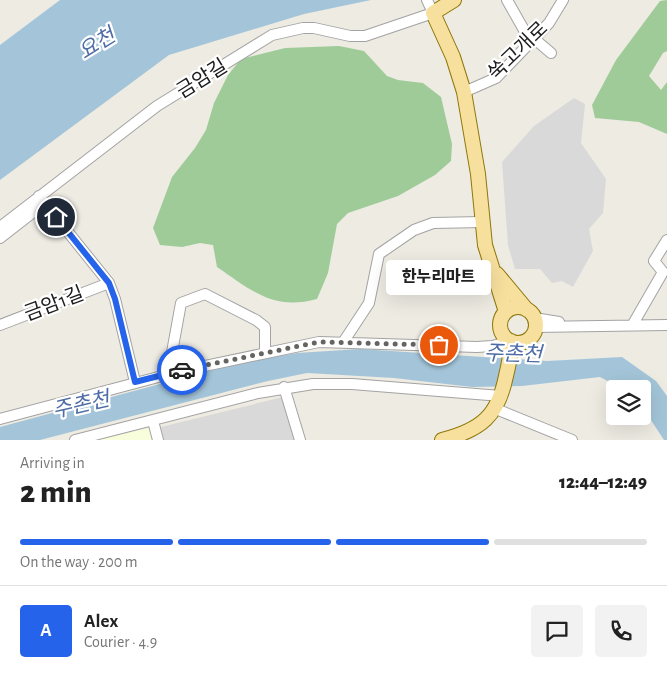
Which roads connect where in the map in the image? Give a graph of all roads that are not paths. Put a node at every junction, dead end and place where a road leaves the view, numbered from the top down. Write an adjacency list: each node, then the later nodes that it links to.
1 (454, 0): 4 (main road)
2 (507, 0): 5 (street)
3 (562, 0): 5 (street, 쑥고개로)
4 (430, 6): 7 (main road, 쑥고개로); 8 (street, 금암길)
5 (533, 38): 6 (street); 7 (street, 쑥고개로)
6 (551, 53)
7 (464, 92): 9 (main road, 쑥고개로)
8 (42, 200): 10 (street, 금암길); 11 (street); 15 (street, 금암1길)
9 (482, 222): 13 (main road, 쑥고개로); 21 (street)
10 (0, 226)
11 (0, 238)
12 (667, 240): 14 (street)
13 (492, 267): 16 (main road, 쑥고개로); 17 (main road)
14 (665, 272): 18 (street)
15 (109, 283): 19 (street, 금암1길); 25 (street, 금암1길)
16 (506, 312): 17 (main road); 22 (main road)
17 (532, 318): 18 (street); 22 (main road)
18 (634, 324): 20 (street)
19 (0, 325)
20 (667, 325)
21 (344, 342): 22 (street); 23 (street)
22 (511, 347): 27 (main road)
23 (265, 352): 24 (street); 24 (street)
24 (168, 374): 25 (street)
25 (135, 382): 28 (street)
26 (284, 387): 27 (street); 29 (street); 32 (street)
27 (500, 399): 33 (main road); 34 (street)
28 (0, 419)
29 (153, 420): 30 (street); 31 (street)
30 (75, 440)
31 (158, 440)
32 (300, 440)
33 (442, 440)
34 (572, 440)

